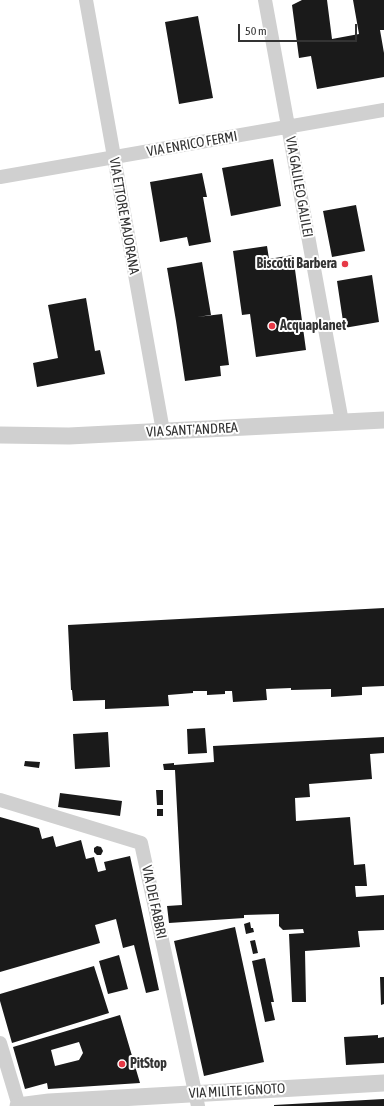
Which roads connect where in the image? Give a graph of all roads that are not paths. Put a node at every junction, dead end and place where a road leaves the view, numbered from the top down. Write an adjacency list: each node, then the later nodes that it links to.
1 (86, 0): 5 (street, VIA ETTORE MAJORANA)
2 (265, 0): 4 (street, VIA GALILEO GALILEI)
3 (384, 110): 4 (street, VIA ENRICO FERMI)
4 (288, 127): 5 (street, VIA ENRICO FERMI); 8 (street, VIA GALILEO GALILEI)
5 (114, 157): 6 (street, VIA ENRICO FERMI); 9 (street, VIA ETTORE MAJORANA)
6 (0, 178)
7 (384, 420): 8 (street, VIA SANT'ANDREA)
8 (342, 422): 9 (street, VIA SANT'ANDREA)
9 (163, 431): 10 (street, VIA SANT'ANDREA)
10 (0, 435)
11 (0, 800): 14 (street, VIA DEI FABBRI)
12 (0, 1043): 15 (street)
13 (384, 1083): 14 (street, VIA MILITE IGNOTO)
14 (197, 1099): 15 (street, VIA MILITE IGNOTO)
15 (19, 1106)

